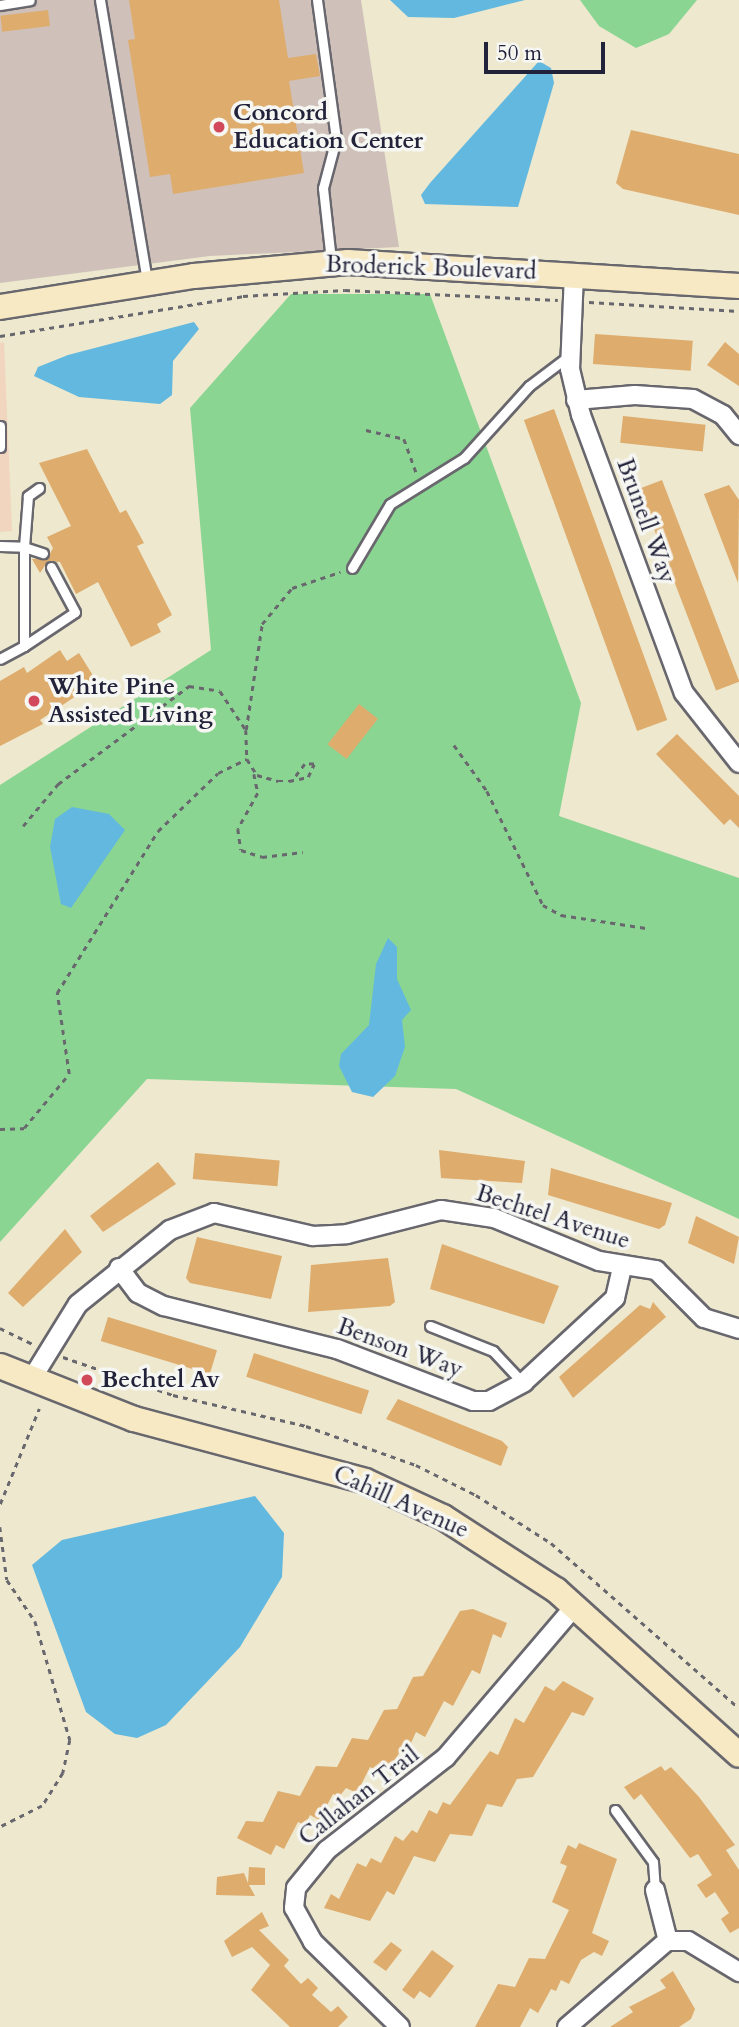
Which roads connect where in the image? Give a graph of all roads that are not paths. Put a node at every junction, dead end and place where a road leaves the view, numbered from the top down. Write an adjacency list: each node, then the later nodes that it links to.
1 (30, 0): 4 (lane)
2 (100, 0): 7 (lane)
3 (317, 0): 5 (lane)
4 (0, 5)
5 (332, 263): 6 (street, Broderick Boulevard); 7 (street, Broderick Boulevard)
6 (575, 274): 8 (street, Broderick Boulevard); 10 (street, Brunell Way)
7 (148, 283): 9 (street, Broderick Boulevard)
8 (739, 286)
9 (0, 307)
10 (570, 355): 11 (street, Brunell Way); 20 (lane)
11 (576, 400): 13 (street); 23 (street, Brunell Way)
12 (0, 426): 14 (lane)
13 (739, 435)
14 (0, 447)
15 (39, 488): 17 (lane)
16 (0, 546): 17 (lane)
17 (24, 547): 18 (lane); 21 (lane)
18 (43, 553)
19 (51, 567): 21 (lane)
20 (352, 568)
21 (24, 646): 22 (lane)
22 (0, 659)
23 (739, 763)
24 (119, 1268): 25 (street, Bechtel Avenue); 29 (street, Bechtel Avenue); 30 (street, Benson Way)
25 (622, 1268): 27 (street, Bechtel Avenue); 30 (street, Benson Way)
26 (430, 1326): 30 (lane)
27 (739, 1329)
28 (0, 1366): 29 (street, Cahill Avenue)
29 (31, 1380): 31 (street, Cahill Avenue)
30 (523, 1383)
31 (575, 1606): 32 (street, Cahill Avenue); 37 (street, Callahan Trail)
32 (739, 1755)
33 (615, 1810): 34 (lane)
34 (655, 1890): 35 (street)
35 (668, 1941): 36 (street); 38 (street)
36 (739, 1972)
37 (400, 2027)
38 (566, 2027)

